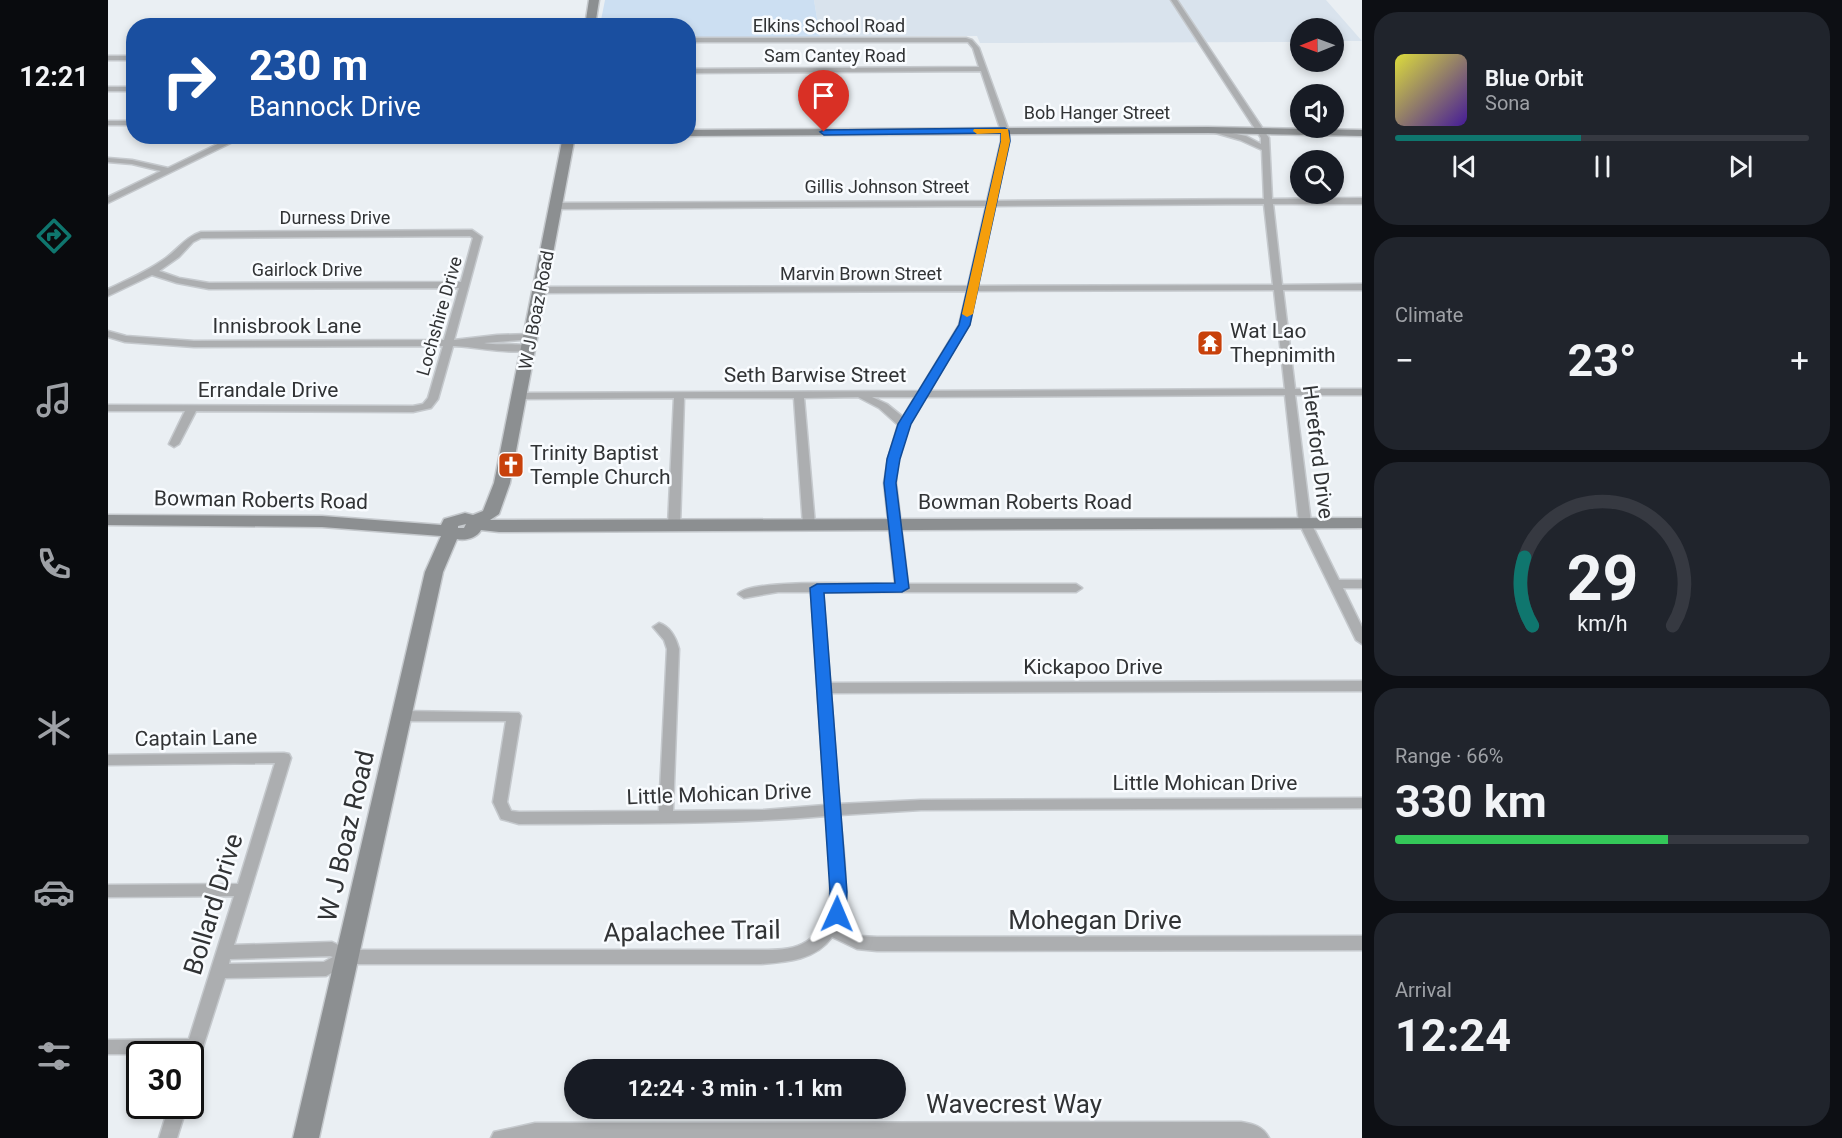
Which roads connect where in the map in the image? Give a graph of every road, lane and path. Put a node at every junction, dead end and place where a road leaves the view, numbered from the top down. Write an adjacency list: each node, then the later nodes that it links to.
1 (594, 0): 3 (street)
2 (1174, 0): 14 (street, Hereford Drive)
3 (591, 18)
4 (696, 40): 7 (street, Elkins School Road)
5 (108, 58): 6 (street)
6 (126, 58)
7 (982, 69): 8 (street, Sam Cantey Road); 15 (street)
8 (696, 71)
9 (108, 89): 10 (street)
10 (126, 89)
11 (108, 123): 12 (street)
12 (126, 123)
13 (1208, 130): 14 (street, Bob Hanger Street); 15 (street, Bob Hanger Street); 20 (street)
14 (1261, 130): 17 (street, Bob Hanger Street); 20 (street, Hereford Drive)
15 (1005, 131): 16 (street, Bob Hanger Street); 26 (street)
16 (696, 133)
17 (1362, 134)
18 (225, 144): 22 (street)
19 (568, 144): 27 (street, W J Boaz Road)
20 (1265, 149): 24 (street, Hereford Drive)
21 (108, 160): 22 (street)
22 (170, 171): 23 (street)
23 (108, 200)
24 (1268, 201): 25 (street, Gillis Johnson Street); 26 (street, Gillis Johnson Street); 32 (street, Hereford Drive)
25 (1362, 201)
26 (990, 202): 27 (street, Gillis Johnson Street); 33 (street)
27 (556, 206): 34 (street, W J Boaz Road)
28 (475, 234): 29 (street, Durness Drive); 30 (street, Lochshire Drive)
29 (150, 271): 30 (street, Gairlock Drive); 35 (street)
30 (466, 285): 37 (street, Lochshire Drive)
31 (1362, 287): 32 (street, Marvin Brown Street)
32 (1279, 288): 33 (street, Marvin Brown Street); 39 (street, Hereford Drive)
33 (973, 289): 34 (street, Marvin Brown Street); 43 (street)
34 (540, 290): 38 (street, W J Boaz Road)
35 (108, 293)
36 (108, 334): 37 (street, Innisbrook Lane)
37 (449, 343): 38 (street, Innisbrook Lane); 46 (street, Lochshire Drive)
38 (530, 343): 45 (street, W J Boaz Road)
39 (1290, 392): 40 (street, Seth Barwise Street); 43 (street, Seth Barwise Street); 53 (street, Hereford Drive)
40 (1362, 392)
41 (799, 394): 42 (street, Seth Barwise Street); 44 (street, Seth Barwise Street); 54 (street)
42 (855, 394): 43 (street, Seth Barwise Street); 49 (street)
43 (923, 394): 49 (street)
44 (680, 395): 45 (street, Seth Barwise Street); 56 (street)
45 (520, 396): 57 (street, W J Boaz Road)
46 (427, 406): 48 (street, Errandale Drive)
47 (108, 408): 48 (street, Errandale Drive)
48 (191, 410): 50 (street)
49 (904, 424): 55 (street)
50 (174, 444)
51 (108, 520): 57 (street, Bowman Roberts Road)
52 (1362, 522): 53 (street, Bowman Roberts Road)
53 (1305, 523): 55 (street, Bowman Roberts Road); 58 (street, Hereford Drive)
54 (809, 525): 55 (street, Bowman Roberts Road); 56 (street, Bowman Roberts Road)
55 (893, 525): 61 (street)
56 (674, 526): 57 (street, Bowman Roberts Road)
57 (461, 529): 68 (street, W J Boaz Road)
58 (1335, 584): 59 (street); 65 (street, Hereford Drive)
59 (1362, 584)
60 (817, 588): 61 (street); 63 (street); 67 (street)
61 (902, 588): 62 (street)
62 (1076, 588)
63 (744, 594)
64 (659, 627): 73 (street)
65 (1362, 640)
66 (1362, 686): 67 (street, Kickapoo Drive)
67 (824, 688): 72 (street)
68 (402, 716): 73 (street, Little Mohican Drive); 79 (street, W J Boaz Road)
69 (284, 758): 70 (street, Captain Lane); 74 (street, Bollard Drive)
70 (108, 760)
71 (1362, 803): 72 (street, Little Mohican Drive)
72 (832, 810): 73 (street, Little Mohican Drive); 76 (street)
73 (666, 818)
74 (244, 890): 75 (street); 78 (street, Bollard Drive)
75 (108, 891)
76 (831, 929): 77 (street, Mohegan Drive); 79 (street, Apalachee Trail)
77 (1362, 943)
78 (225, 952): 79 (street); 80 (street, Bollard Drive)
79 (347, 957): 80 (street); 87 (street, W J Boaz Road)
80 (220, 971): 81 (street, Bollard Drive)
81 (198, 1041)
82 (108, 1047): 83 (street)
83 (126, 1047)
84 (174, 1119): 86 (street)
85 (632, 1134): 88 (street, Wavecrest Way); 89 (street, Wavecrest Way)
86 (168, 1138)
87 (306, 1138)
88 (500, 1138)
89 (1260, 1138)

